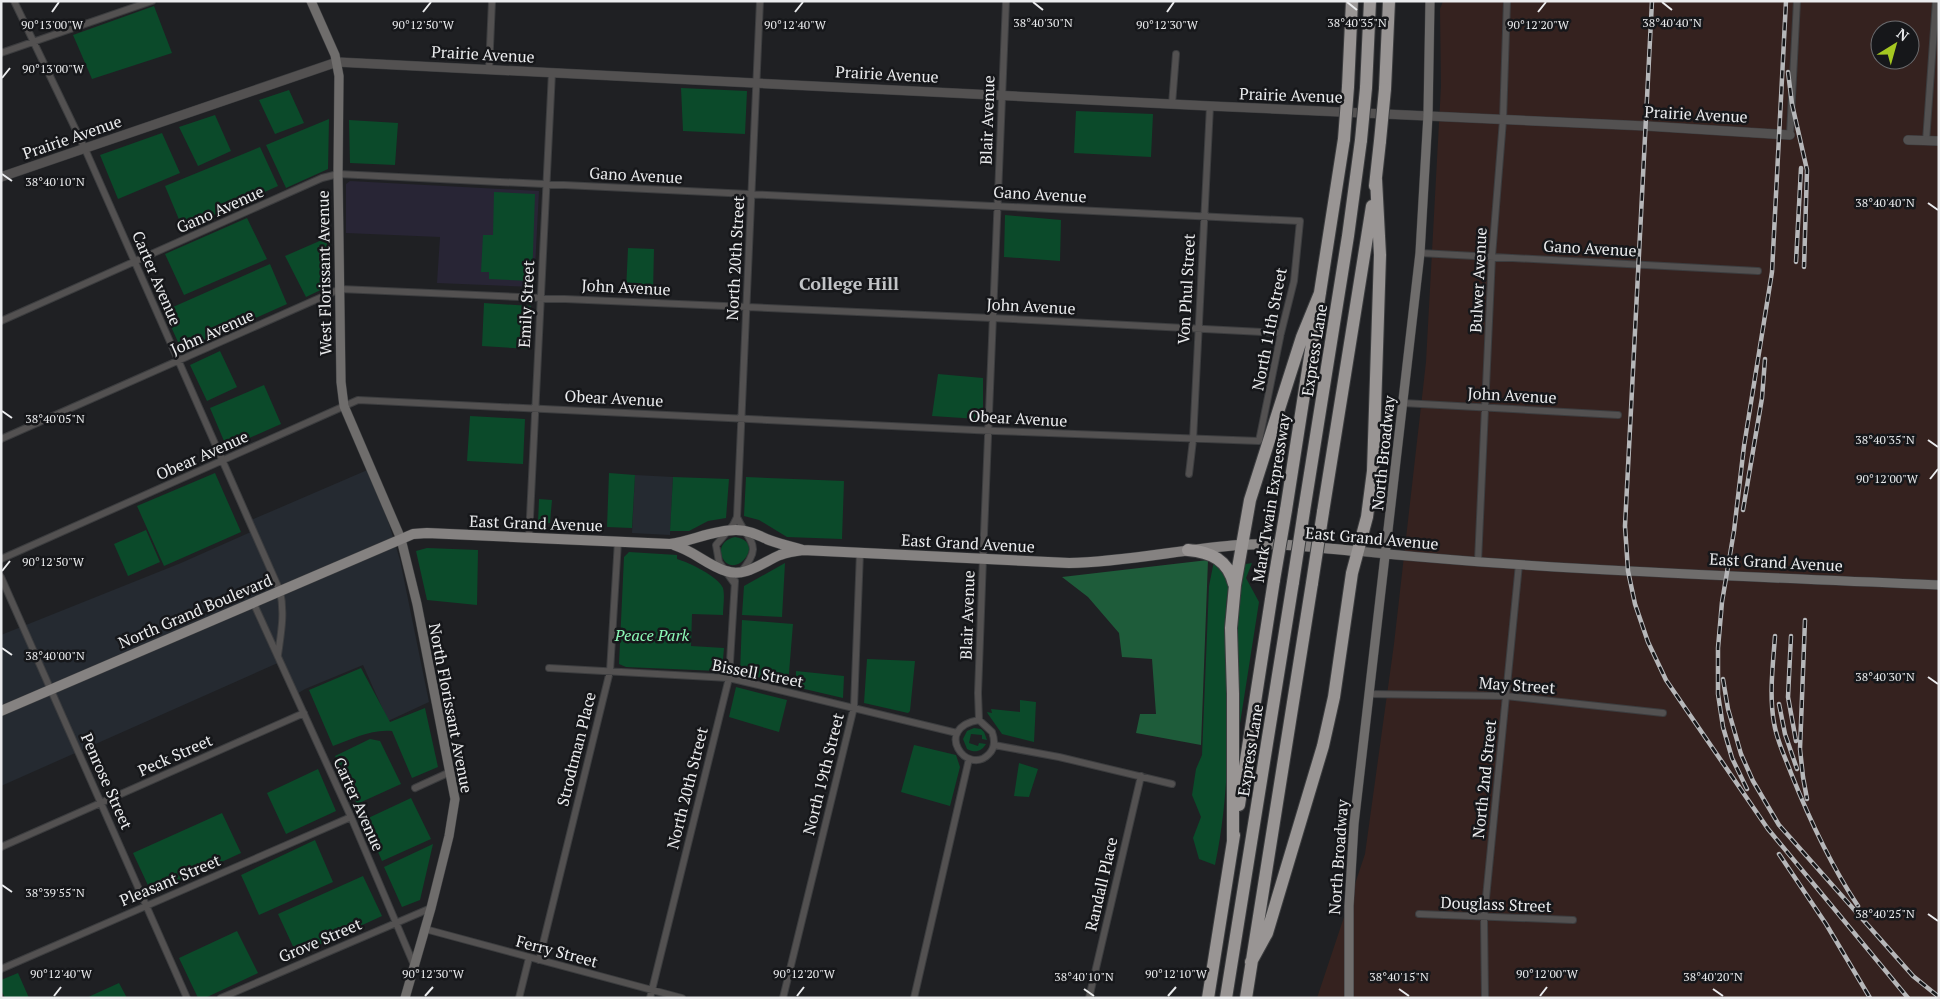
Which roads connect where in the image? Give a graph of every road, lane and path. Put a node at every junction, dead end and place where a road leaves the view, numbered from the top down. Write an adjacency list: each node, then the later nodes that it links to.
1 (14, 1): 14 (street, Carter Avenue)
2 (152, 1): 14 (street)
3 (311, 1): 17 (main road, West Florissant Avenue)
4 (492, 1): 18 (street)
5 (760, 1): 20 (street, North 20th Street)
6 (1006, 1): 21 (street, Blair Avenue)
7 (1352, 1): 44 (highway, Mark Twain Expressway, bridge)
8 (1370, 1): 134 (highway, Express Lane, bridge)
9 (1389, 1): 33 (highway, bridge)
10 (1430, 1): 24 (main road, North Broadway)
11 (1507, 1): 25 (street, Bulwer Avenue)
12 (1797, 1): 26 (street)
13 (1936, 1): 28 (street)
14 (34, 42): 15 (street); 30 (street, Carter Avenue)
15 (1, 53)
16 (1176, 54): 22 (street)
17 (337, 62): 18 (street, Prairie Avenue); 30 (street, Prairie Avenue); 31 (main road, West Florissant Avenue)
18 (489, 69): 19 (street, Prairie Avenue)
19 (552, 72): 20 (street, Prairie Avenue); 34 (street, Emily Street)
20 (757, 83): 21 (street, Prairie Avenue); 35 (street, North 20th Street)
21 (1002, 95): 22 (street, Prairie Avenue); 36 (street, Blair Avenue)
22 (1172, 104): 23 (street, Prairie Avenue)
23 (1210, 106): 24 (street, Prairie Avenue); 37 (street, Von Phul Street)
24 (1428, 115): 25 (street, Prairie Avenue); 39 (main road, North Broadway)
25 (1503, 120): 26 (street, Prairie Avenue); 40 (street, Bulwer Avenue)
26 (1790, 135)
27 (1908, 140): 28 (street)
28 (1926, 141): 29 (street)
29 (1939, 141)
30 (85, 149): 32 (street, Prairie Avenue); 41 (street, Carter Avenue)
31 (338, 174): 34 (street, Gano Avenue); 41 (street, Gano Avenue); 43 (main road, West Florissant Avenue)
32 (1, 177)
33 (1376, 179): 74 (highway); 121 (highway, bridge)
34 (546, 184): 35 (street, Gano Avenue); 45 (street, Emily Street)
35 (752, 195): 36 (street, Gano Avenue); 46 (street, North 20th Street)
36 (998, 206): 37 (street, Gano Avenue); 47 (street, Blair Avenue)
37 (1204, 216): 38 (street, Gano Avenue); 49 (street, Von Phul Street)
38 (1300, 222): 50 (street, North 11th Street)
39 (1420, 253): 40 (street, Gano Avenue); 52 (main road, North Broadway)
40 (1492, 256): 42 (street, Gano Avenue); 55 (street, Bulwer Avenue)
41 (136, 262): 48 (street, Gano Avenue); 51 (street, Carter Avenue)
42 (1758, 271)
43 (340, 288): 45 (street, John Avenue); 51 (street, John Avenue); 53 (main road, West Florissant Avenue)
44 (1320, 293): 71 (highway); 110 (highway, Mark Twain Expressway, bridge)
45 (540, 297): 46 (street, John Avenue); 54 (street, Emily Street)
46 (746, 306): 47 (street, John Avenue); 57 (street, North 20th Street)
47 (992, 318): 49 (street, John Avenue); 58 (street, Blair Avenue)
48 (1, 321)
49 (1198, 328): 50 (street, John Avenue); 60 (street, Von Phul Street)
50 (1281, 333): 61 (street, North 11th Street)
51 (178, 362): 59 (street, John Avenue); 62 (street, Carter Avenue)
52 (1403, 403): 55 (street, John Avenue); 76 (main road, North Broadway)
53 (344, 406): 54 (street, Obear Avenue); 62 (street, Obear Avenue); 68 (main road, West Florissant Avenue)
54 (535, 408): 57 (street, Obear Avenue); 67 (street, Emily Street)
55 (1486, 408): 56 (street, John Avenue); 79 (street, Bulwer Avenue)
56 (1618, 415)
57 (741, 419): 58 (street, Obear Avenue); 64 (street, North 20th Street)
58 (988, 430): 60 (street, Obear Avenue); 77 (street, Blair Avenue)
59 (1, 440)
60 (1193, 440): 61 (street, Obear Avenue); 63 (street, Von Phul Street)
61 (1259, 441)
62 (222, 461): 78 (street, Obear Avenue); 87 (street, Carter Avenue)
63 (1190, 474)
64 (737, 517): 65 (street); 66 (street, North 20th Street)
65 (728, 530): 66 (main road, East Grand Avenue); 70 (main road, East Grand Avenue); 81 (street)
66 (745, 530): 72 (main road, East Grand Avenue); 82 (street, North 20th Street)
67 (529, 537): 68 (main road, East Grand Avenue); 69 (main road, East Grand Avenue)
68 (401, 539): 87 (main road, North Grand Boulevard); 104 (main road, North Florissant Avenue)
69 (618, 541): 70 (main road, East Grand Avenue); 91 (street, Strodtman Place)
70 (670, 544): 81 (main road, East Grand Avenue)
71 (1241, 545): 73 (main road, East Grand Avenue); 74 (main road, East Grand Avenue); 85 (highway)
72 (803, 550): 75 (main road, East Grand Avenue); 82 (main road, East Grand Avenue)
73 (1188, 550): 77 (main road, East Grand Avenue); 85 (highway)
74 (1357, 551): 76 (main road, East Grand Avenue); 121 (highway)
75 (860, 552): 77 (main road, East Grand Avenue); 96 (street, North 19th Street)
76 (1387, 554): 79 (main road, East Grand Avenue); 94 (main road, North Broadway)
77 (983, 558): 100 (street, Blair Avenue)
78 (1, 560)
79 (1478, 561): 80 (main road, East Grand Avenue)
80 (1519, 564): 86 (main road, East Grand Avenue); 95 (street, North 2nd Street)
81 (725, 571): 82 (main road, East Grand Avenue); 84 (street)
82 (740, 572): 84 (street, North 20th Street)
83 (1, 577): 93 (street, Penrose Street)
84 (734, 583): 92 (street, North 20th Street)
85 (1235, 585): 110 (highway)
86 (1939, 585)
87 (280, 591): 88 (main road, North Grand Boulevard); 89 (street, Carter Avenue)
88 (253, 602): 89 (street, Carter Avenue); 93 (main road, North Grand Boulevard)
89 (278, 655): 98 (street, Carter Avenue)
90 (549, 668): 91 (street, Bissell Street)
91 (610, 671): 92 (street, Bissell Street); 120 (street, Strodtman Place)
92 (729, 678): 96 (street, Bissell Street); 124 (street, North 20th Street)
93 (52, 689): 97 (main road, North Grand Boulevard); 108 (street, Penrose Street)
94 (1369, 694): 95 (street, May Street); 136 (main road, North Broadway)
95 (1506, 696): 99 (street, May Street); 115 (street, North 2nd Street)
96 (854, 707): 101 (street, Bissell Street); 130 (street, North 19th Street)
97 (1, 711)
98 (304, 713): 108 (street, Peck Street); 109 (street, Carter Avenue)
99 (1664, 713)
100 (979, 720): 101 (street); 102 (street)
101 (957, 733): 103 (street)
102 (994, 745): 103 (street); 105 (street)
103 (969, 759): 131 (street)
104 (450, 772): 107 (street); 113 (main road, North Florissant Avenue)
105 (1141, 776): 106 (street); 132 (street, Randall Place)
106 (1172, 784)
107 (414, 788)
108 (102, 802): 111 (street, Peck Street); 112 (street, Penrose Street)
109 (350, 817): 112 (street, Pleasant Street); 117 (street, Carter Avenue)
110 (1233, 842): 133 (highway, Mark Twain Expressway)
111 (1, 846)
112 (146, 906): 123 (street, Pleasant Street); 125 (street, Penrose Street)
113 (430, 908): 117 (street, Grove Street); 118 (main road, North Florissant Avenue)
114 (1419, 914): 115 (street, Douglass Street)
115 (1484, 918): 116 (street, Douglass Street); 137 (street, North 2nd Street)
116 (1573, 920)
117 (396, 923): 122 (street, Carter Avenue); 126 (street, Grove Street)
118 (425, 929): 119 (street, Ferry Street); 122 (main road, North Florissant Avenue)
119 (529, 958): 120 (street, Ferry Street); 128 (street)
120 (539, 960): 124 (street, Ferry Street)
121 (1251, 962): 135 (highway)
122 (414, 965): 127 (main road, North Florissant Avenue)
123 (1, 969)
124 (651, 994): 129 (street, Ferry Street)
125 (187, 998)
126 (221, 998)
127 (404, 998)
128 (519, 998)
129 (682, 998)
130 (783, 998)
131 (914, 998)
132 (1089, 998)
133 (1208, 998)
134 (1226, 998)
135 (1246, 998)
136 (1349, 998)
137 (1485, 998)

